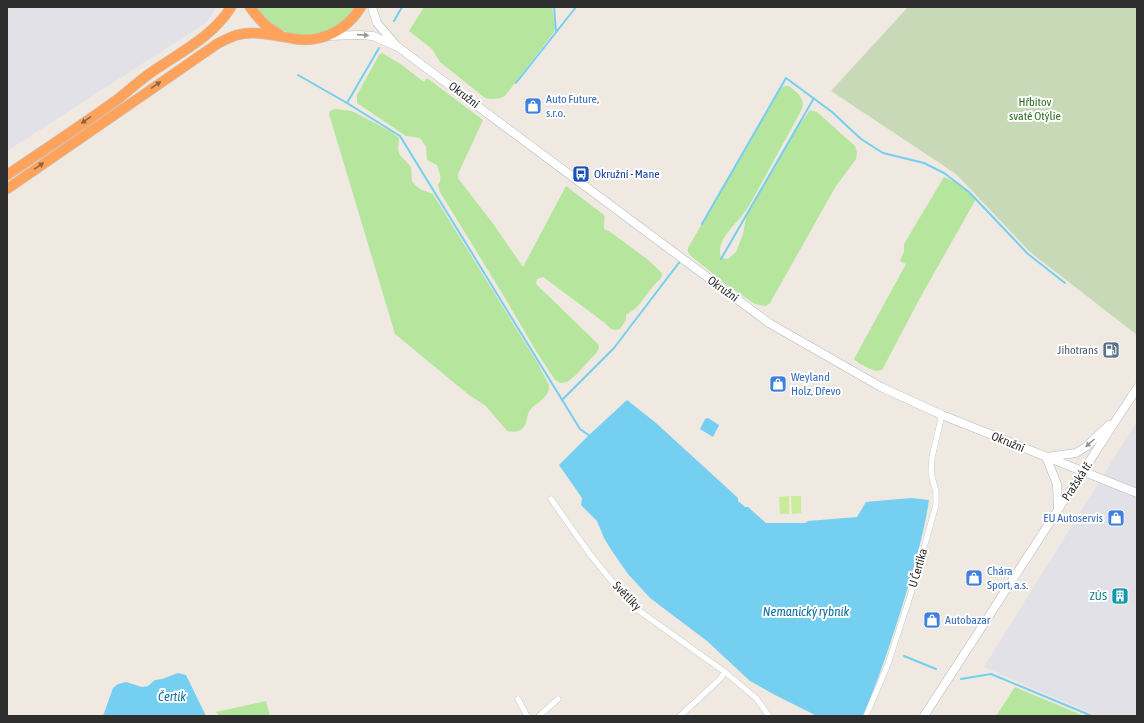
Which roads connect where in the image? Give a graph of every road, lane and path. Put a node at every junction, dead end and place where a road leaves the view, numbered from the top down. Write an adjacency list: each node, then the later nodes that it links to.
1 (231, 7): 9 (highway)
2 (238, 7): 9 (highway)
3 (250, 7): 6 (highway)
4 (360, 7): 7 (highway)
5 (372, 7): 8 (main road, Okružní)
6 (284, 36): 7 (highway); 11 (highway, one-way to 6)
7 (326, 36): 8 (main road, Okružní, one-way to 8)
8 (398, 48): 13 (main road, Okružní)
9 (118, 98): 10 (highway, one-way to 10)
10 (7, 175)
11 (7, 189)
12 (1137, 388): 14 (main road, Pražská tř.)
13 (942, 415): 15 (main road, Okružní); 27 (street, U Čertíka)
14 (1118, 416): 15 (main road, one-way to 15); 16 (main road, Pražská tř.)
15 (1046, 457): 16 (main road, Okružní); 19 (main road)
16 (1083, 471): 17 (main road, Okružní); 19 (main road, Pražská tř.)
17 (1137, 493)
18 (551, 499): 20 (street, Světlíky)
19 (1058, 509): 28 (main road, Pražská tř.)
20 (725, 672): 25 (street); 26 (street)
21 (518, 698): 23 (street)
22 (558, 699): 24 (street)
23 (527, 716)
24 (539, 716)
25 (680, 716)
26 (769, 716)
27 (866, 716)
28 (924, 716)

